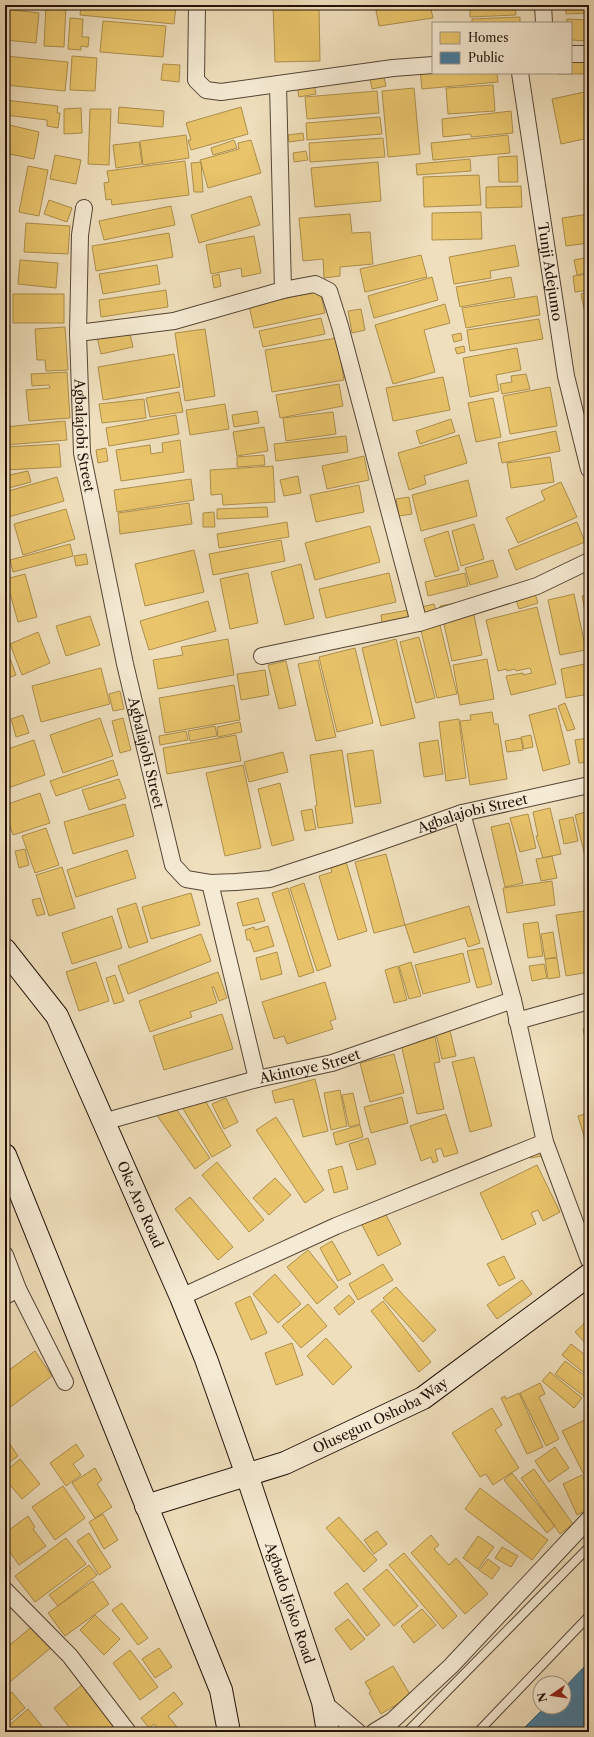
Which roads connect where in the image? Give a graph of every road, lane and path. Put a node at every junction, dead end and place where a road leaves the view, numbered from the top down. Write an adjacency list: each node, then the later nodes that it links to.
1 (197, 5): 8 (street)
2 (543, 5): 3 (street)
3 (544, 22)
4 (572, 54): 5 (street)
5 (589, 54)
6 (432, 65): 8 (street)
7 (520, 74): 12 (street, Tunji Adejumo)
8 (278, 84): 10 (street)
9 (84, 208): 11 (street, Agbalajobi Street)
10 (284, 290): 11 (street); 14 (street)
11 (78, 333): 18 (street, Agbalajobi Street)
12 (589, 469)
13 (589, 562): 14 (street)
14 (419, 623): 15 (street)
15 (262, 656)
16 (589, 785): 17 (street, Agbalajobi Street)
17 (462, 813): 18 (street, Agbalajobi Street); 20 (street)
18 (210, 883): 23 (street)
19 (5, 950): 24 (main road, Oke Aro Road)
20 (513, 1000): 22 (street); 23 (street, Akintoye Street)
21 (589, 1001): 22 (street)
22 (517, 1021): 25 (street)
23 (257, 1079): 24 (street, Akintoye Street)
24 (103, 1122): 31 (main road, Oke Aro Road)
25 (545, 1142): 28 (street); 31 (street)
26 (5, 1155): 34 (main road)
27 (5, 1255): 30 (street)
28 (589, 1260)
29 (589, 1276): 33 (main road, Olusegun Oshoba Way)
30 (12, 1292): 32 (street)
31 (181, 1297): 33 (main road, Oke Aro Road)
32 (65, 1382)
33 (247, 1475): 34 (main road, Olusegun Oshoba Way); 39 (main road, Agbado Ijoko Road)
34 (146, 1506): 41 (main road)
35 (589, 1519): 44 (street)
36 (589, 1547): 45 (lane)
37 (5, 1590): 40 (street)
38 (589, 1616): 46 (lane)
39 (323, 1702): 42 (main road, Agbado Ijoko Road); 43 (street)
40 (128, 1732)
41 (229, 1732)
42 (328, 1732)
43 (358, 1732)
44 (374, 1732)
45 (407, 1732)
46 (478, 1732)

